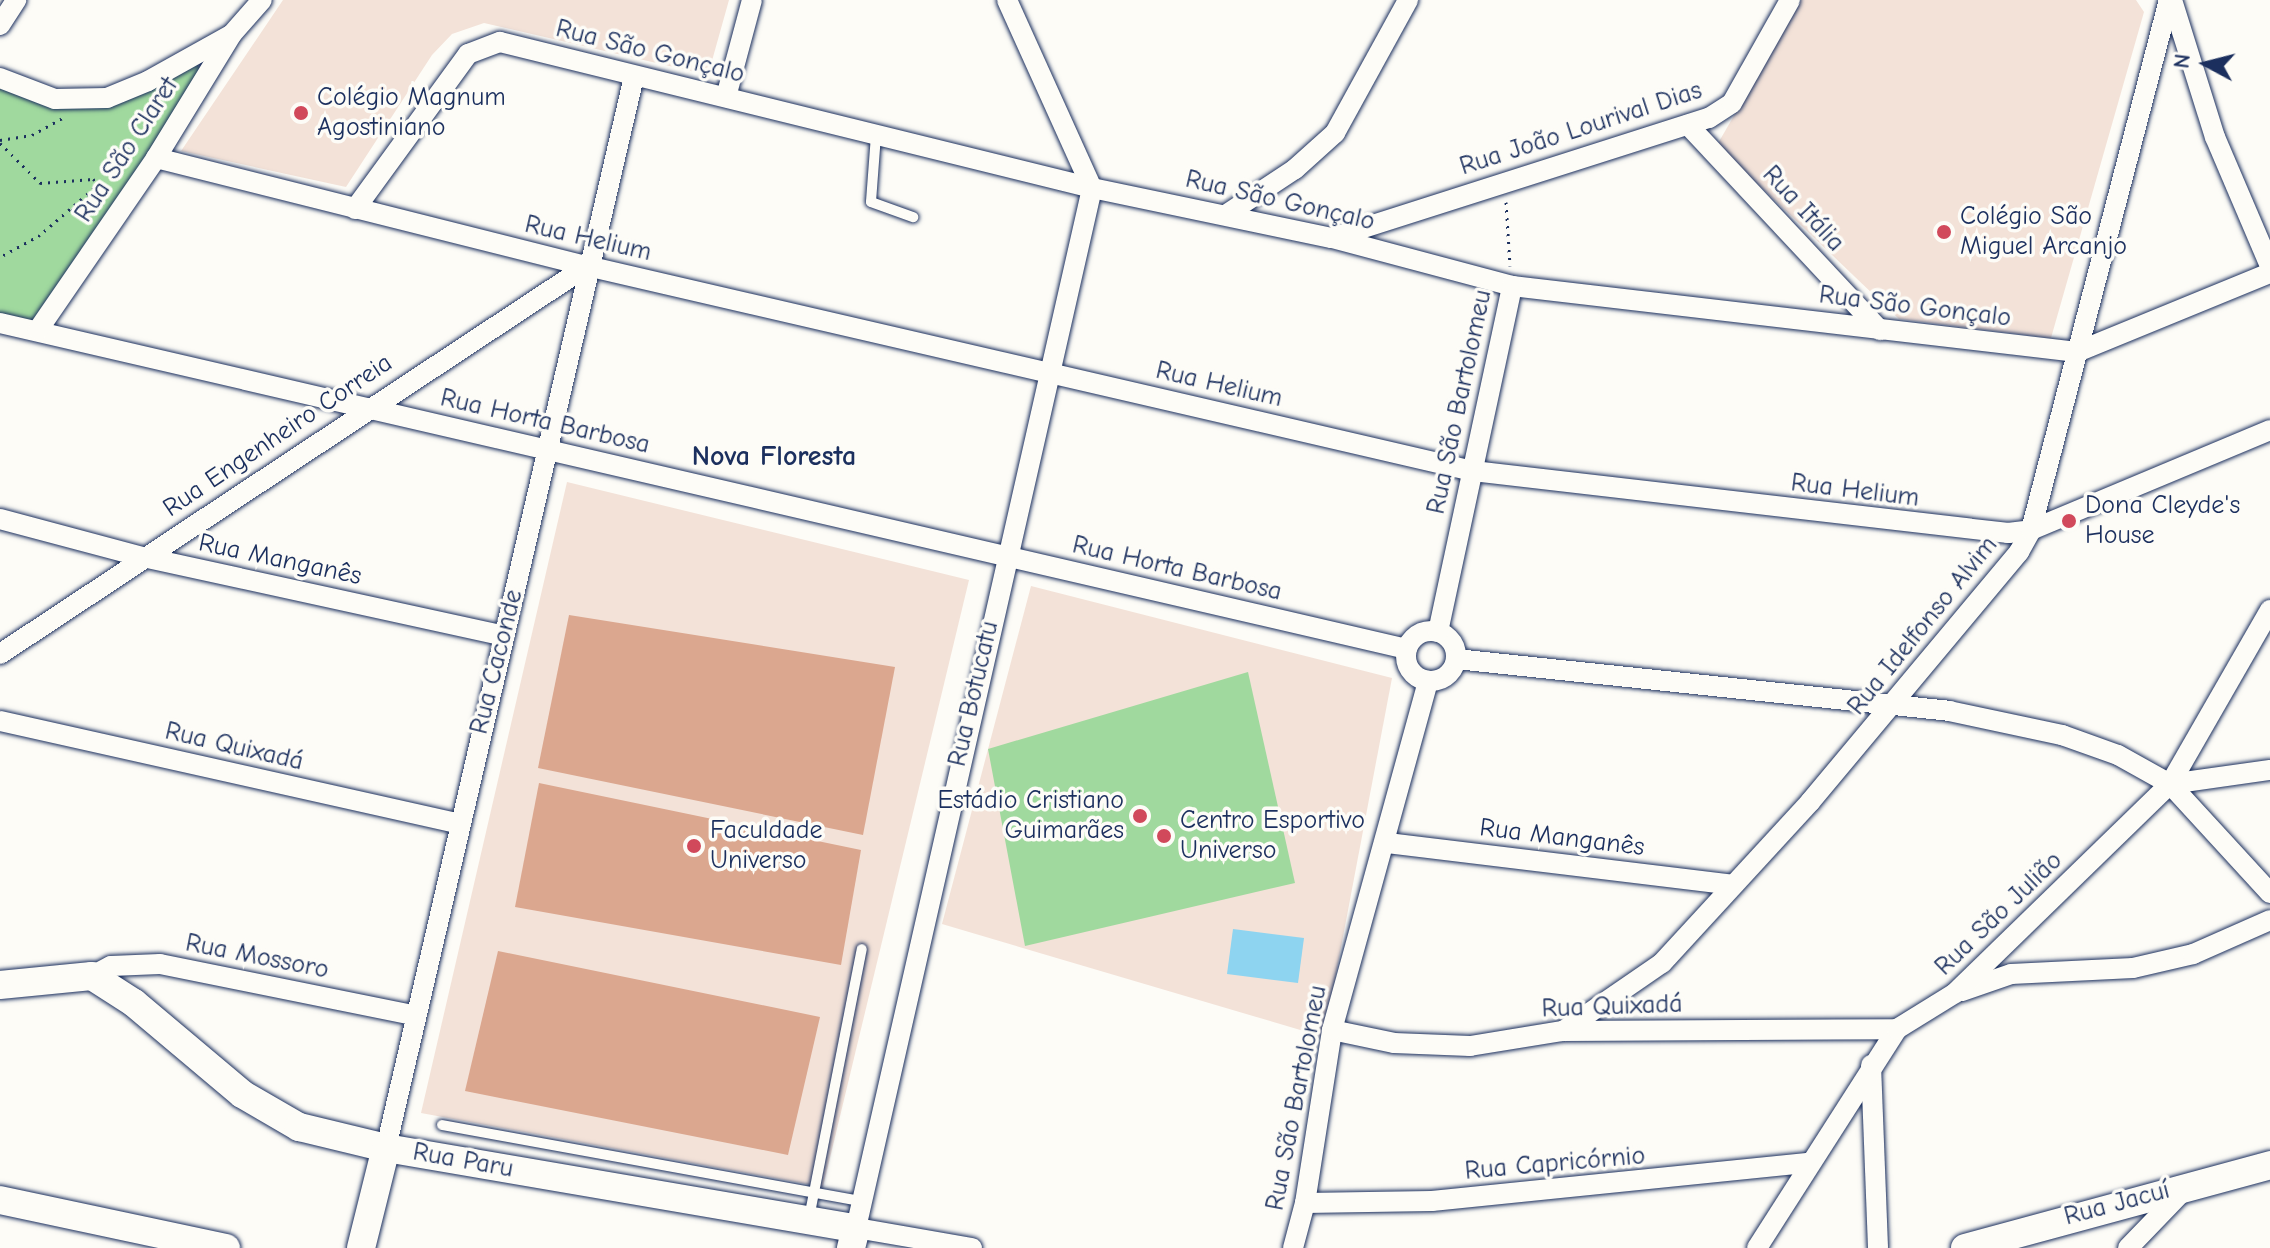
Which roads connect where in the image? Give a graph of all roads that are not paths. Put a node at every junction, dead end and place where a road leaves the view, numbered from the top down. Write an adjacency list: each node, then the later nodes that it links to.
1 (16, 0): 8 (street)
2 (262, 0): 9 (street, Rua São Claret)
3 (752, 0): 12 (street)
4 (1007, 0): 16 (street)
5 (1408, 0): 18 (street)
6 (1790, 0): 13 (street, Rua João Lourival Dias)
7 (2171, 0): 22 (street); 28 (street, Rua Idelfonso Alvim)
8 (0, 25)
9 (232, 34): 11 (street); 15 (street, Rua São Claret)
10 (634, 76): 12 (street, Rua São Gonçalo); 17 (street, Rua São Gonçalo); 21 (street, Rua Caconde)
11 (0, 78)
12 (726, 97): 14 (street, Rua São Gonçalo)
13 (1688, 125): 20 (street, Rua João Lourival Dias); 27 (street, Rua Itália)
14 (876, 135): 16 (street, Rua São Gonçalo); 19 (lane)
15 (156, 158): 17 (street, Rua Helium); 26 (street, Rua São Claret)
16 (1092, 188): 18 (street, Rua São Gonçalo); 29 (street, Rua Botucatu)
17 (355, 209): 21 (street, Rua Helium)
18 (1227, 214): 20 (street, Rua São Gonçalo)
19 (913, 217)
20 (1332, 238): 24 (street, Rua São Gonçalo)
21 (587, 266): 29 (street, Rua Helium); 30 (street, Rua Engenheiro Correia); 32 (street, Rua Caconde)
22 (2270, 266)
23 (2270, 273): 28 (street, Rua São Gonçalo)
24 (1512, 286): 27 (street, Rua São Gonçalo); 33 (street, Rua São Bartolomeu)
25 (0, 323): 26 (street, Rua Horta Barbosa)
26 (38, 330): 30 (street, Rua Horta Barbosa)
27 (1880, 330): 28 (street, Rua São Gonçalo)
28 (2077, 352): 35 (street, Rua Idelfonso Alvim)
29 (1050, 372): 33 (street, Rua Helium); 36 (street, Rua Botucatu)
30 (365, 409): 32 (street, Rua Horta Barbosa); 37 (street, Rua Engenheiro Correia)
31 (2270, 430): 35 (street, Rua Helium)
32 (549, 447): 36 (street, Rua Horta Barbosa); 40 (street, Rua Caconde)
33 (1473, 471): 35 (street, Rua Helium); 39 (street, Rua São Bartolomeu)
34 (0, 519): 37 (street, Rua Manganês)
35 (2031, 530): 45 (street, Rua Idelfonso Alvim)
36 (1005, 556): 41 (street, Rua Horta Barbosa); 70 (street, Rua Botucatu)
37 (143, 557): 40 (street, Rua Manganês); 42 (street, Rua Engenheiro Correia)
38 (2270, 610): 48 (street, Rua São Julião)
39 (1438, 632): 41 (street); 43 (street)
40 (504, 636): 49 (street, Rua Caconde)
41 (1407, 649): 44 (street)
42 (0, 654)
43 (1456, 659): 44 (street); 45 (street)
44 (1428, 681): 50 (street, Rua São Bartolomeu)
45 (1892, 707): 48 (street); 51 (street, Rua Idelfonso Alvim)
46 (0, 721): 49 (street, Rua Quixadá)
47 (2270, 770): 48 (street)
48 (2170, 784): 52 (street); 57 (street, Rua São Julião)
49 (458, 823): 58 (street, Rua Caconde)
50 (1387, 843): 51 (street, Rua Manganês); 60 (street, Rua São Bartolomeu)
51 (1732, 885): 61 (street, Rua Idelfonso Alvim)
52 (2270, 893)
53 (2270, 920): 57 (street)
54 (862, 949): 68 (lane)
55 (92, 976): 56 (street); 58 (street, Rua Mossoro); 64 (street, Rua Paru)
56 (0, 985)
57 (1955, 993): 59 (street, Rua São Julião)
58 (414, 1015): 64 (street, Rua Caconde)
59 (1897, 1029): 61 (street, Rua Quixadá); 62 (street, Rua São Julião)
60 (1332, 1030): 61 (street, Rua Quixadá); 71 (street, Rua São Bartolomeu)
61 (1563, 1031)
62 (1871, 1065): 65 (street, Rua São Julião); 80 (street)
63 (442, 1125): 68 (lane)
64 (386, 1148): 72 (street, Rua Paru); 76 (street, Rua Caconde)
65 (1808, 1163): 71 (street, Rua Capricórnio); 79 (street, Rua São Julião)
66 (2270, 1165): 67 (street, Rua Jacuí)
67 (2190, 1184): 81 (street, Rua Jacuí); 82 (street)
68 (815, 1192): 70 (lane); 72 (lane)
69 (0, 1200): 74 (street)
70 (862, 1201): 73 (street, Rua Botucatu)
71 (1305, 1203): 78 (street, Rua São Bartolomeu)
72 (808, 1220): 73 (street, Rua Paru)
73 (853, 1238): 77 (street, Rua Paru)
74 (164, 1241): 75 (street)
75 (226, 1248)
76 (361, 1248)
77 (972, 1248)
78 (1293, 1248)
79 (1757, 1248)
80 (1878, 1248)
81 (1965, 1248)
82 (2128, 1248)

